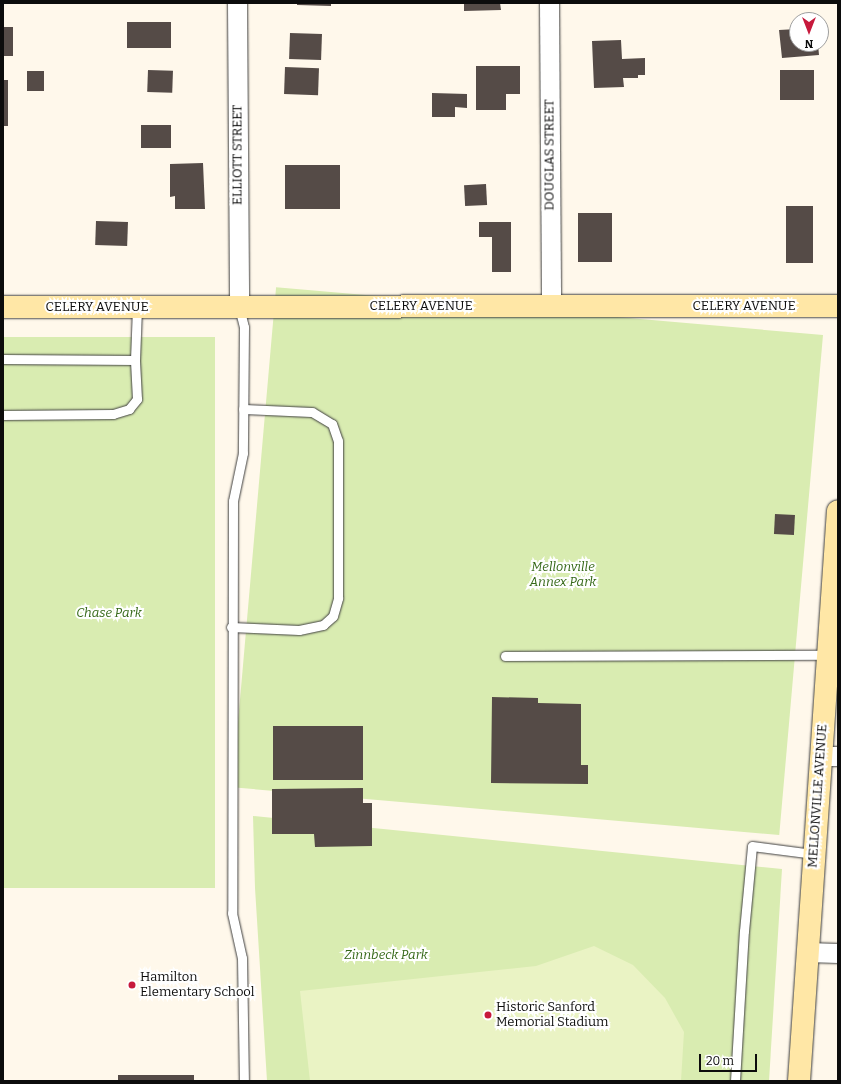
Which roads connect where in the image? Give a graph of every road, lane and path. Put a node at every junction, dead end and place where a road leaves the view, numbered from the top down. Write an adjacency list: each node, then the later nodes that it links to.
1 (237, 3): 7 (street, ELLIOTT STREET)
2 (549, 3): 3 (street, DOUGLAS STREET)
3 (551, 306): 4 (main road, CELERY AVENUE); 7 (main road, CELERY AVENUE)
4 (838, 306)
5 (3, 307): 6 (main road, CELERY AVENUE)
6 (137, 307): 7 (main road, CELERY AVENUE); 9 (lane)
7 (239, 307): 10 (lane)
8 (3, 359): 9 (lane)
9 (135, 360): 11 (lane)
10 (243, 409): 13 (lane); 13 (lane)
11 (3, 414)
12 (838, 511): 14 (main road, MELLONVILLE AVENUE)
13 (231, 627): 20 (lane)
14 (828, 655): 15 (lane); 16 (main road, MELLONVILLE AVENUE)
15 (505, 656)
16 (829, 756): 17 (main road, MELLONVILLE AVENUE)
17 (814, 854): 18 (main road, MELLONVILLE AVENUE); 21 (lane)
18 (807, 952): 19 (street); 22 (main road, MELLONVILLE AVENUE)
19 (838, 953)
20 (244, 1081)
21 (735, 1081)
22 (799, 1081)

